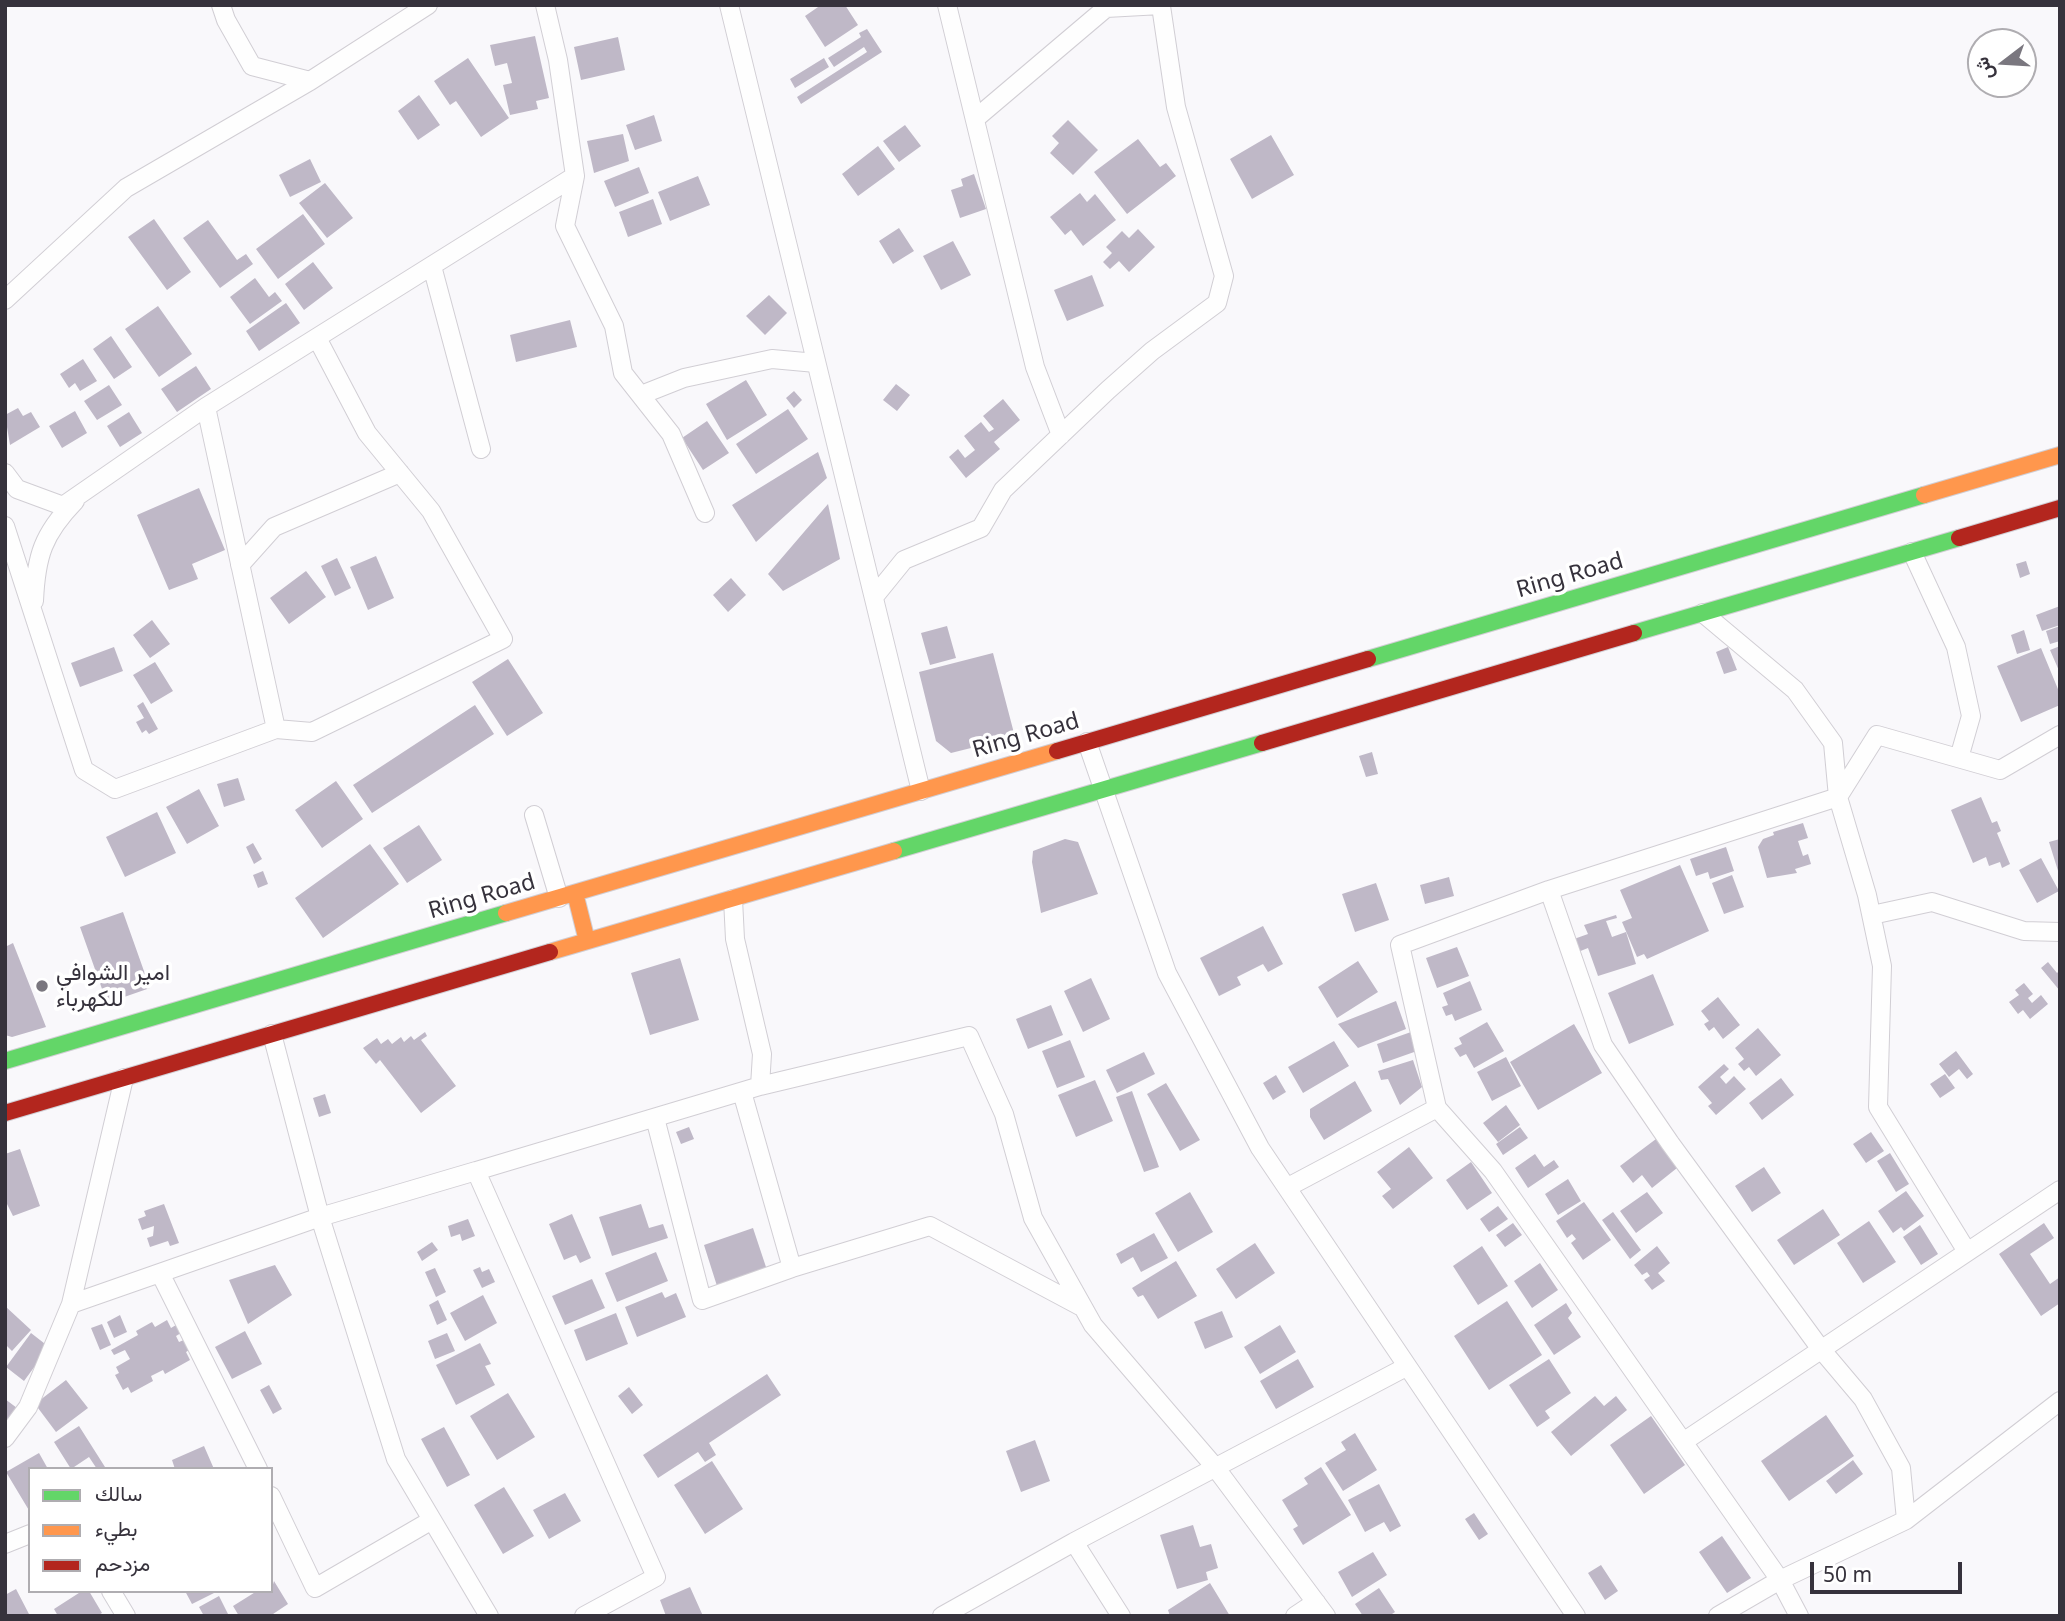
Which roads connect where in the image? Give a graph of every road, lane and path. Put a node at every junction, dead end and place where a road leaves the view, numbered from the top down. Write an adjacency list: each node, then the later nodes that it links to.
1 (221, 5): 7 (street)
2 (428, 5): 7 (street)
3 (545, 5): 9 (street)
4 (729, 5): 13 (street)
5 (947, 5): 8 (street)
6 (1161, 5): 8 (street); 16 (street)
7 (310, 81): 11 (street)
8 (975, 119): 16 (street)
9 (575, 176): 10 (street); 14 (street)
10 (432, 266): 12 (street); 17 (street)
11 (5, 300)
12 (317, 338): 15 (street); 20 (street)
13 (816, 363): 14 (street); 27 (street)
14 (641, 395): 23 (street)
15 (206, 407): 21 (street); 26 (street)
16 (1061, 435): 27 (street)
17 (481, 449)
18 (2060, 455): 32 (main road, Ring Road)
19 (5, 473): 21 (street)
20 (400, 473): 26 (street); 30 (street)
21 (83, 493): 29 (street)
22 (2060, 508): 25 (main road)
23 (705, 513)
24 (5, 526): 29 (street)
25 (1912, 552): 28 (main road); 33 (street)
26 (240, 565): 30 (street)
27 (874, 597): 35 (street)
28 (1703, 613): 34 (main road); 36 (street)
29 (34, 615): 30 (street)
30 (276, 729)
31 (2060, 735): 33 (street)
32 (1087, 742): 34 (street); 35 (main road, Ring Road)
33 (1959, 758): 36 (street)
34 (1102, 790): 40 (main road); 53 (street)
35 (921, 791): 39 (main road, Ring Road)
36 (1838, 797): 38 (street); 41 (street)
37 (534, 815): 39 (street)
38 (1549, 890): 49 (street); 61 (street)
39 (567, 895): 43 (main road); 45 (main road, Ring Road)
40 (733, 899): 43 (main road); 47 (street)
41 (1871, 915): 42 (street); 56 (street)
42 (2060, 932)
43 (587, 942): 44 (main road)
44 (272, 1034): 46 (main road); 55 (street)
45 (5, 1061)
46 (124, 1078): 50 (main road); 59 (street)
47 (760, 1086): 48 (street); 60 (street)
48 (741, 1092): 51 (street); 57 (street)
49 (1437, 1108): 53 (street); 65 (street)
50 (5, 1113)
51 (654, 1118): 52 (street); 57 (street)
52 (477, 1171): 55 (street); 79 (street)
53 (1288, 1187): 62 (street)
54 (2060, 1190): 56 (street)
55 (320, 1217): 58 (street); 69 (street)
56 (1966, 1250): 61 (street)
57 (792, 1268): 60 (street)
58 (160, 1273): 59 (street); 66 (street)
59 (71, 1304): 64 (street)
60 (1083, 1308): 67 (street)
61 (1820, 1348): 65 (street); 70 (street)
62 (1406, 1367): 67 (street); 83 (street)
63 (2060, 1401): 70 (street)
64 (5, 1438)
65 (1682, 1442): 74 (street)
66 (257, 1467)
67 (1214, 1467): 72 (street); 76 (street)
68 (273, 1500): 69 (street)
69 (432, 1520): 78 (street)
70 (1906, 1520): 74 (street)
71 (28, 1535): 73 (street)
72 (1074, 1542): 80 (street); 81 (street)
73 (5, 1544)
74 (1780, 1580): 84 (street); 85 (street)
75 (112, 1593): 77 (street)
76 (1321, 1609): 82 (street)
77 (126, 1616)
78 (489, 1616)
79 (584, 1616)
80 (942, 1616)
81 (1121, 1616)
82 (1295, 1616)
83 (1576, 1616)
84 (1718, 1616)
85 (1799, 1616)

